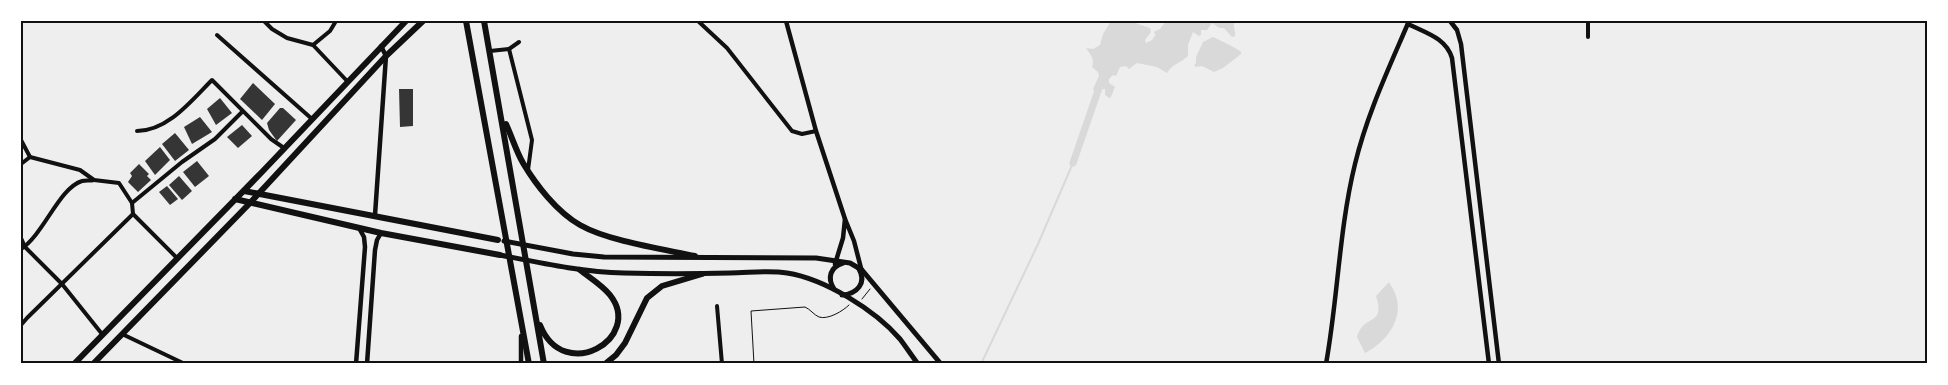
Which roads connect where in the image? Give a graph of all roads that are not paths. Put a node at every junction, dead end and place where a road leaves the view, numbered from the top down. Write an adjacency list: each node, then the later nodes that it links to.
1 (264, 21): 15 (street)
2 (336, 21): 15 (street)
3 (406, 21): 16 (highway)
4 (423, 21): 19 (highway)
5 (484, 21): 18 (highway)
6 (698, 21): 25 (street)
7 (786, 21): 25 (street)
8 (1450, 21): 77 (street)
9 (1588, 21): 13 (street)
10 (465, 22): 59 (highway)
11 (1409, 23): 75 (street); 76 (street)
12 (217, 35): 23 (street)
13 (1588, 37)
14 (519, 42): 17 (street)
15 (313, 45): 20 (street)
16 (381, 46): 19 (street); 20 (highway)
17 (510, 49): 18 (street); 30 (street)
18 (490, 51): 22 (highway)
19 (386, 56): 33 (highway); 38 (street)
20 (348, 82): 23 (highway)
21 (242, 112): 24 (street); 27 (street); 35 (street)
22 (501, 113): 30 (highway); 57 (highway)
23 (312, 119): 27 (highway)
24 (137, 131)
25 (816, 131): 39 (street)
26 (21, 140): 28 (street)
27 (284, 148): 32 (highway)
28 (30, 157): 29 (street); 31 (street)
29 (21, 164)
30 (528, 170): 46 (highway)
31 (94, 180): 35 (street); 44 (street)
32 (244, 191): 33 (highway); 34 (highway)
33 (259, 194): 36 (highway); 38 (highway)
34 (235, 199): 36 (highway); 47 (highway)
35 (132, 203): 37 (street)
36 (250, 203): 40 (highway); 62 (highway)
37 (133, 214): 47 (street); 54 (street)
38 (374, 215): 43 (highway)
39 (845, 219): 48 (street); 52 (street)
40 (359, 228): 41 (highway); 66 (street)
41 (382, 233): 45 (highway); 67 (street)
42 (21, 238): 44 (street)
43 (498, 240): 46 (main road)
44 (23, 248): 54 (street)
45 (500, 255): 50 (main road)
46 (694, 256): 48 (main road)
47 (178, 259): 61 (highway)
48 (837, 261): 49 (main road); 51 (street)
49 (846, 262): 51 (main road); 52 (main road)
50 (580, 270): 53 (main road); 57 (highway)
51 (831, 272): 55 (main road)
52 (862, 273): 56 (main road); 74 (main road)
53 (702, 274): 55 (main road); 71 (highway)
54 (62, 284): 60 (street); 61 (street)
55 (836, 292): 56 (main road)
56 (842, 295): 73 (main road)
57 (534, 306): 70 (highway)
58 (717, 306): 72 (street)
59 (522, 322): 68 (street); 69 (highway)
60 (21, 325)
61 (102, 334): 63 (highway)
62 (122, 334): 64 (highway); 65 (street)
63 (74, 364)
64 (93, 364)
65 (186, 364)
66 (356, 364)
67 (367, 364)
68 (521, 364)
69 (529, 364)
70 (544, 364)
71 (605, 364)
72 (722, 364)
73 (918, 364)
74 (940, 364)
75 (1326, 364)
76 (1489, 364)
77 (1500, 364)

